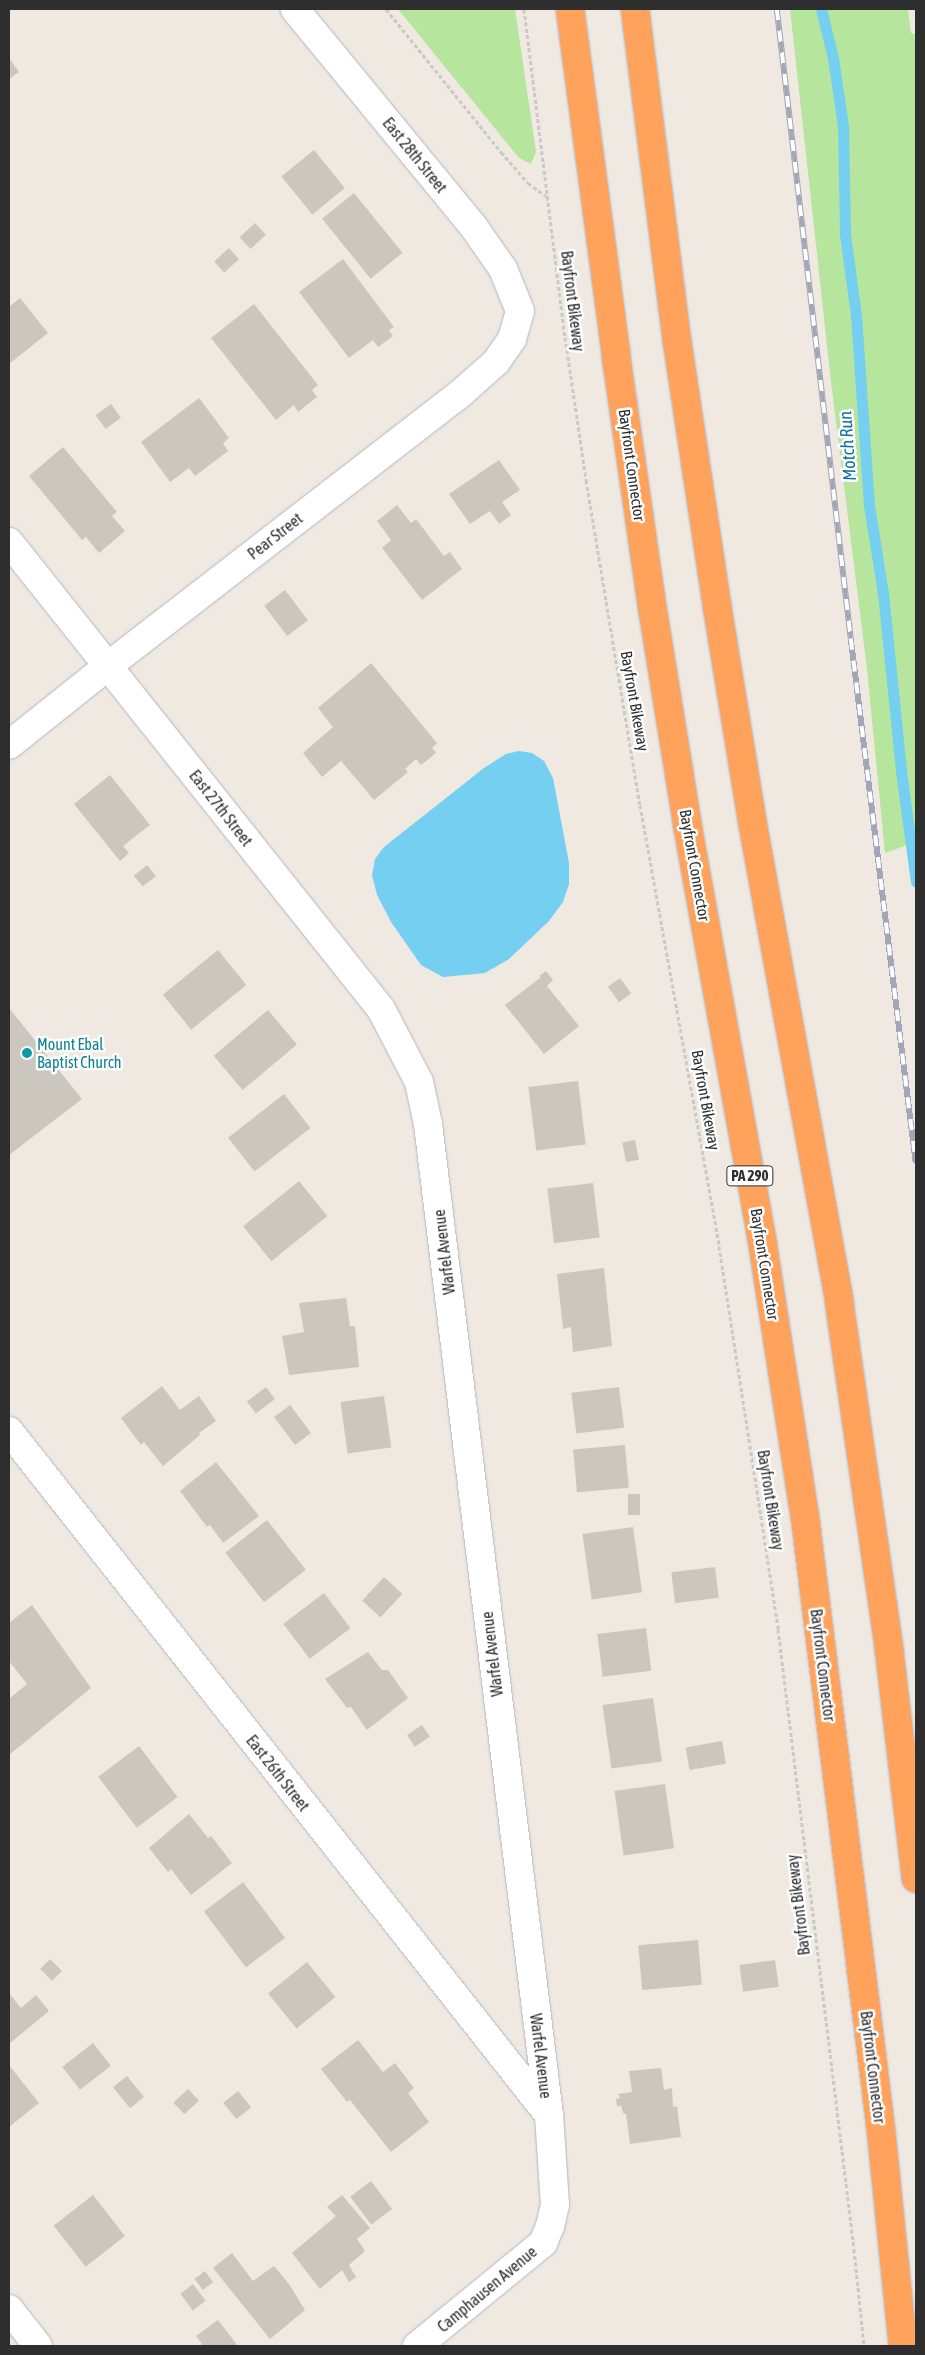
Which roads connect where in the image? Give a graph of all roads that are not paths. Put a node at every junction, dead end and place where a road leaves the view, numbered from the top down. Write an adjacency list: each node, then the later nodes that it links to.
1 (295, 9): 4 (street, East 28th Street)
2 (570, 9): 16 (highway, Bayfront Connector / PA 290)
3 (635, 9): 10 (highway)
4 (520, 311): 6 (street, Pear Street)
5 (9, 542): 6 (street, East 27th Street)
6 (108, 666): 7 (street, Pear Street); 8 (street, East 27th Street)
7 (9, 746)
8 (418, 1082): 11 (street, Warfel Avenue)
9 (9, 1432): 11 (street, East 26th Street)
10 (916, 1878)
11 (549, 2115): 12 (street, Warfel Avenue)
12 (550, 2226): 15 (street, Camphausen Avenue)
13 (9, 2310): 14 (street)
14 (38, 2346)
15 (417, 2346)
16 (903, 2346)

